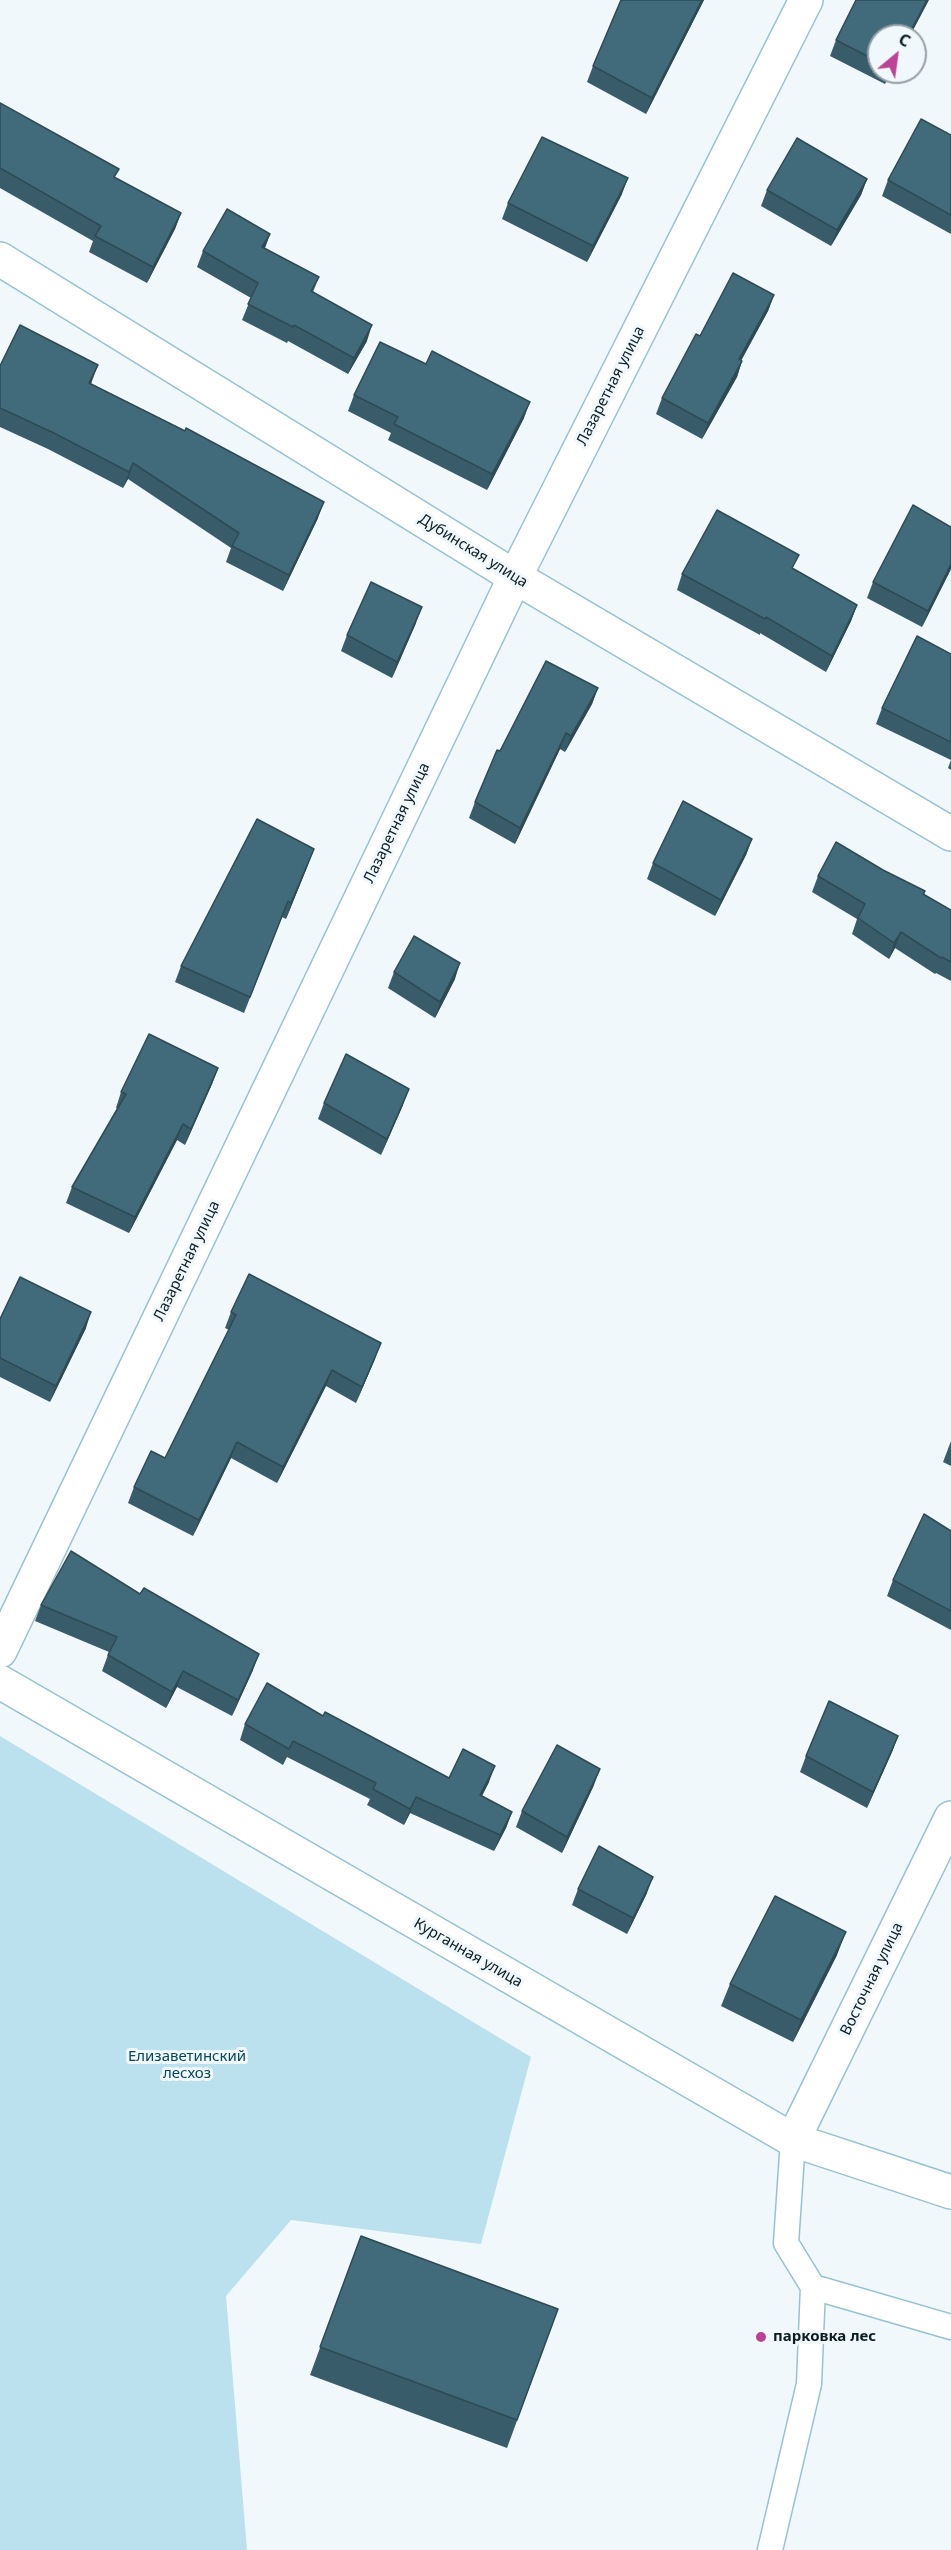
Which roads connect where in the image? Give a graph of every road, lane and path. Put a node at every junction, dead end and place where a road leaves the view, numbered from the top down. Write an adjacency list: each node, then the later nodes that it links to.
1 (806, 0): 3 (street, Лазаретная улица)
2 (0, 259): 3 (street, Дубинская улица)
3 (515, 577): 4 (street, Дубинская улица); 5 (street, Лазаретная улица)
4 (951, 834)
5 (0, 1651)
6 (0, 1682): 8 (street, Курганная улица)
7 (951, 1818): 8 (street, Восточная улица)
8 (793, 2140): 9 (street, Курганная улица); 10 (lane)
9 (951, 2192)
10 (813, 2287): 11 (lane); 12 (lane)
11 (951, 2327)
12 (770, 2550)

